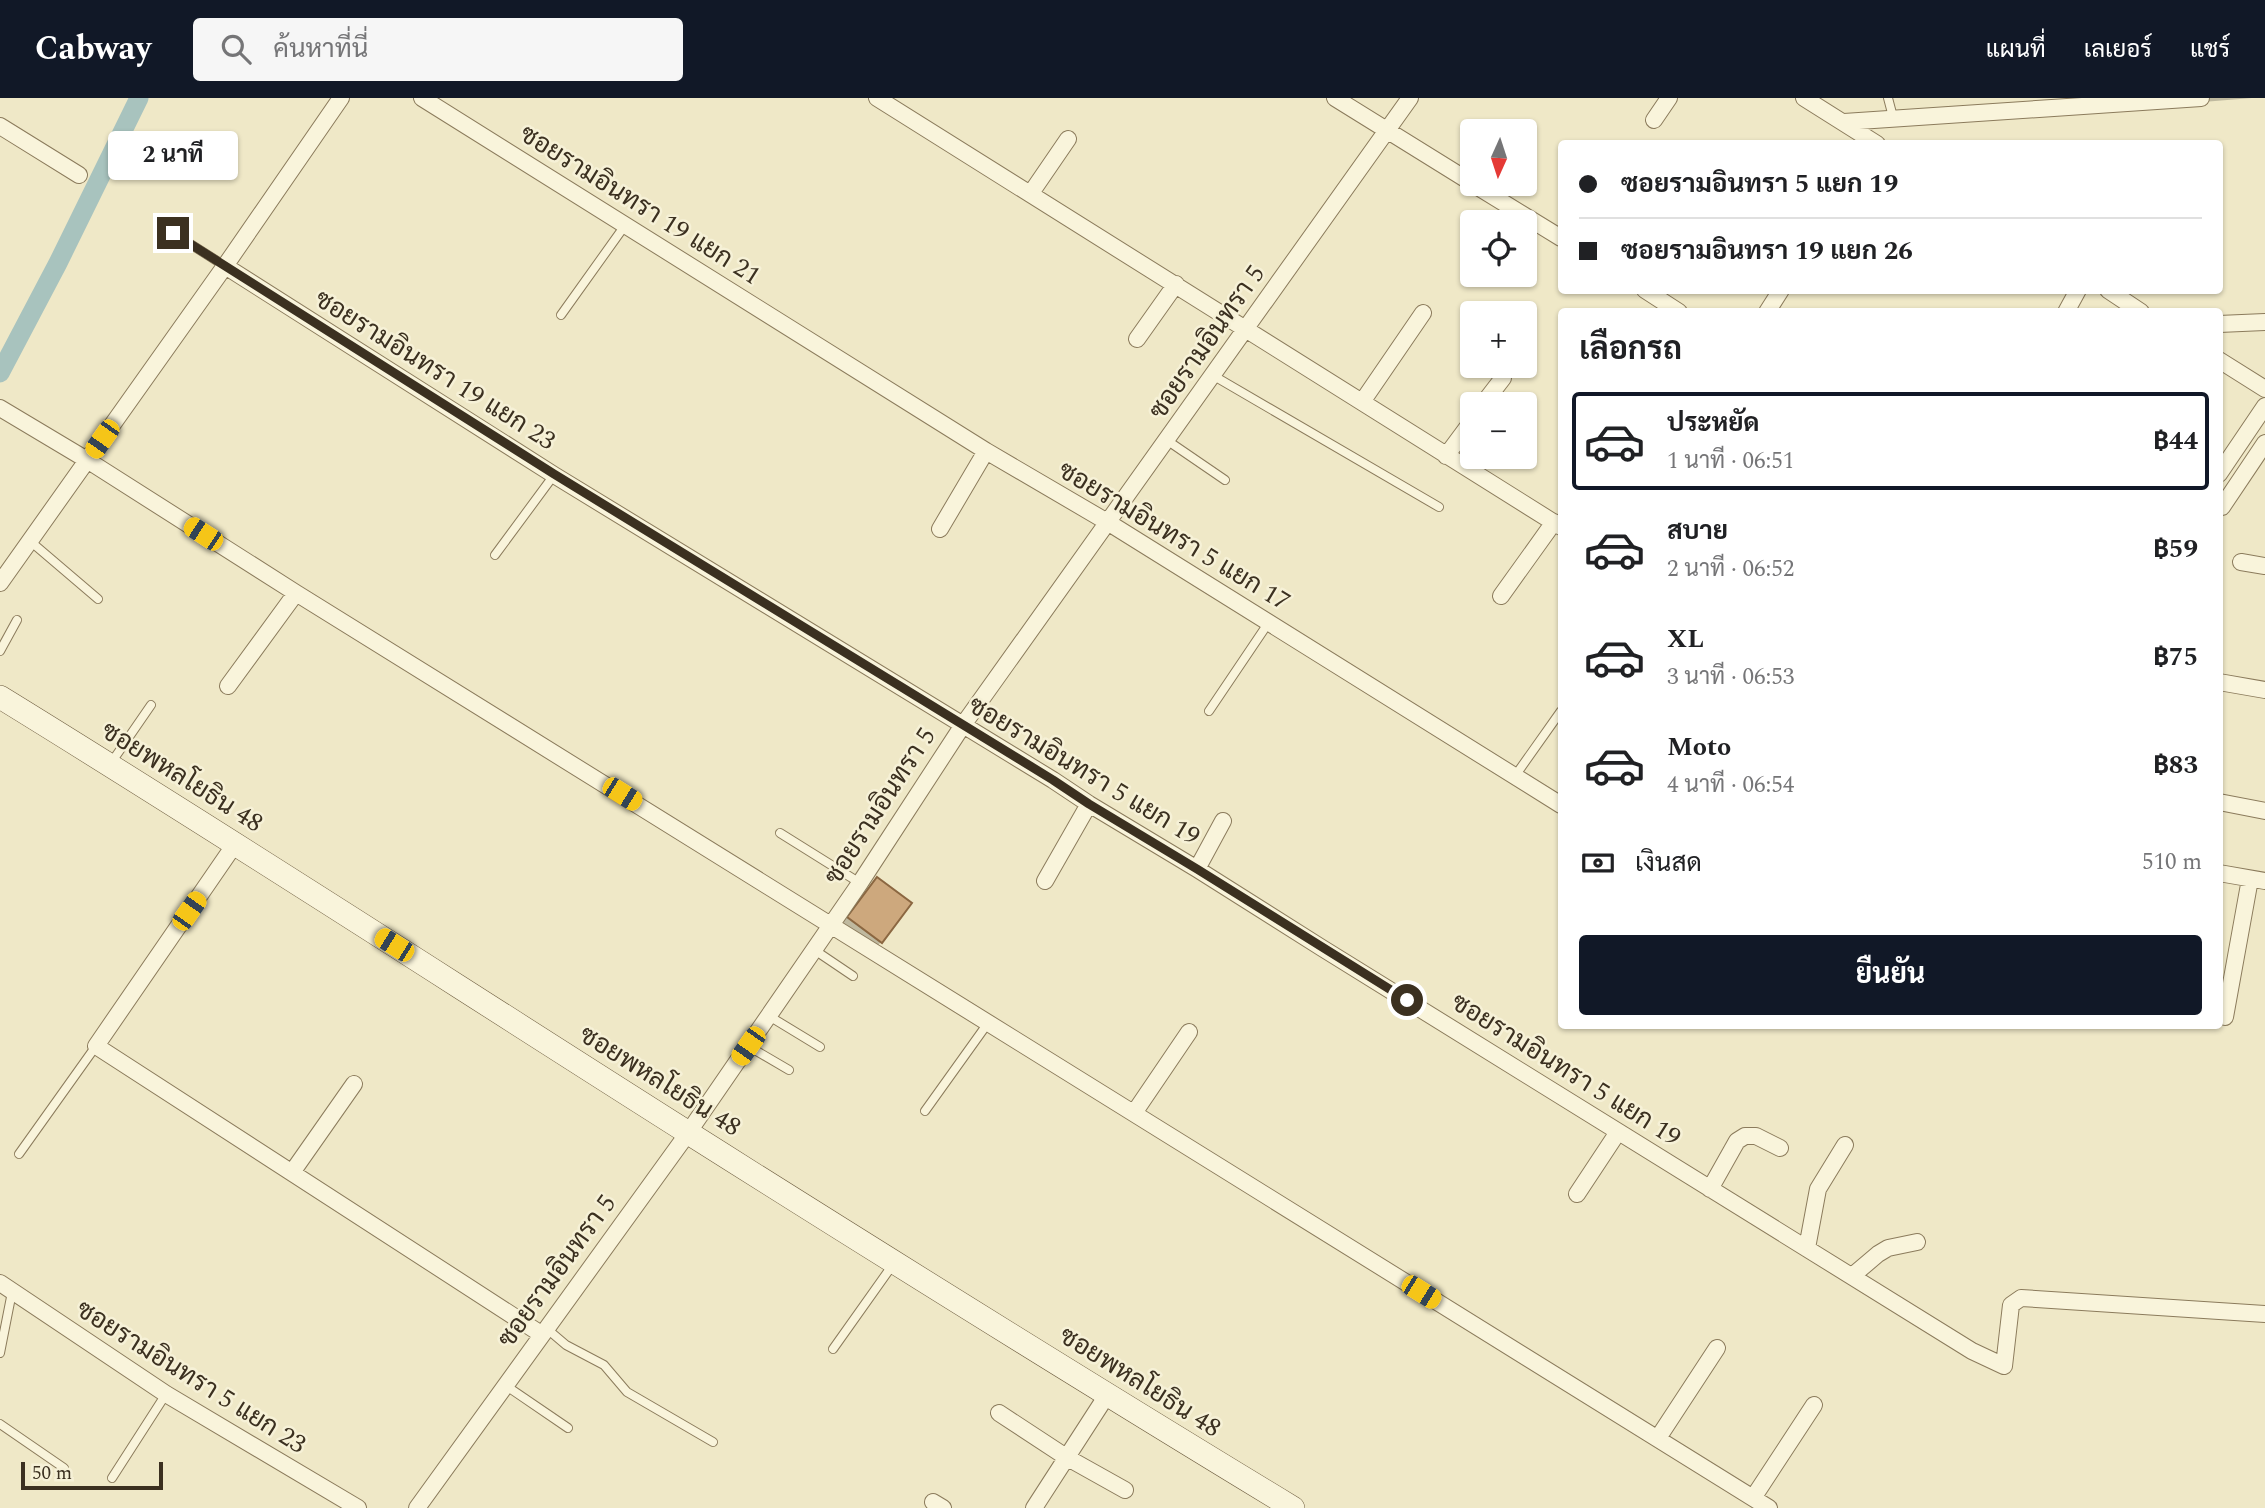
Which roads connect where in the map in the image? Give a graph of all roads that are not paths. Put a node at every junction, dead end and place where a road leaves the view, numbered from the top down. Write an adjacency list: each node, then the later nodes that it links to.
1 (341, 98): 25 (street)
2 (422, 98): 22 (street, ซอยรามอินทรา 19 แยก 21)
3 (877, 98): 20 (street)
4 (1335, 98): 15 (street)
5 (1410, 98): 15 (street, ซอยรามอินทรา 5)
6 (1670, 98): 12 (street)
7 (1804, 98): 13 (street)
8 (1888, 98): 11 (lane)
9 (2201, 98): 10 (street)
10 (1947, 106): 11 (street)
11 (1893, 117): 13 (street)
12 (1654, 120)
13 (1844, 122): 17 (street)
14 (0, 126): 18 (street)
15 (1388, 131): 19 (street); 36 (street, ซอยรามอินทรา 5)
16 (1068, 139): 20 (street)
17 (1871, 140)
18 (79, 175)
19 (1460, 176)
20 (1031, 193): 26 (street)
21 (1493, 196): 24 (street)
22 (626, 224): 31 (street, ซอยรามอินทรา 19 แยก 21); 33 (lane)
23 (173, 233): 25 (lane)
24 (1558, 236)
25 (225, 266): 51 (street); 53 (street, ซอยรามอินทรา 19 แยก 23)
26 (1176, 284): 36 (street); 37 (street)
27 (1651, 294): 29 (street)
28 (2114, 294): 30 (street)
29 (1673, 308)
30 (2135, 308)
31 (760, 310): 49 (street, ซอยรามอินทรา 5 แยก 17)
32 (1423, 313): 43 (street)
33 (561, 315)
34 (2265, 322): 35 (street)
35 (2223, 324)
36 (1246, 328): 39 (street, ซอยรามอินทรา 5); 43 (street)
37 (1137, 339)
38 (2223, 363): 41 (street)
39 (1214, 376): 47 (street, ซอยรามอินทรา 5); 55 (lane)
40 (1503, 378): 42 (street)
41 (2265, 389)
42 (1492, 392)
43 (1362, 402): 50 (street)
44 (2265, 406): 52 (street)
45 (1, 409): 51 (street)
46 (1460, 437): 50 (street)
47 (1168, 441): 54 (lane); 58 (street, ซอยรามอินทรา 5)
48 (2265, 443): 56 (street)
49 (986, 451): 58 (street, ซอยรามอินทรา 5 แยก 17); 60 (street)
50 (1446, 456): 59 (street)
51 (87, 460): 61 (street); 66 (street)
52 (2223, 468)
53 (554, 474): 57 (street, ซอยรามอินทรา 19 แยก 23); 62 (lane)
54 (1225, 480)
55 (1439, 506)
56 (2223, 506)
57 (618, 514): 79 (street, ซอยรามอินทรา 5 แยก 19)
58 (1109, 523): 70 (street, ซอยรามอินทรา 5 แยก 17); 79 (street, ซอยรามอินทรา 5)
59 (1557, 524): 67 (street)
60 (940, 529)
61 (30, 541): 65 (street); 68 (lane)
62 (495, 555)
63 (2241, 562): 64 (street)
64 (2265, 566)
65 (0, 583)
66 (296, 593): 73 (street); 94 (street)
67 (1501, 596)
68 (98, 599)
69 (17, 620): 71 (lane)
70 (1269, 622): 77 (lane); 81 (street, ซอยรามอินทรา 5 แยก 17)
71 (0, 651)
72 (2223, 683): 74 (street)
73 (228, 686)
74 (2265, 690)
75 (0, 697): 80 (street, ซอยพหลโยธิน 48)
76 (151, 705): 80 (lane)
77 (1209, 711)
78 (1558, 715): 81 (lane)
79 (963, 725): 84 (street, ซอยรามอินทรา 5 แยก 19); 93 (street, ซอยรามอินทรา 5)
80 (110, 765): 88 (street, ซอยพหลโยธิน 48)
81 (1515, 776): 82 (street, ซอยรามอินทรา 5 แยก 17)
82 (1558, 803)
83 (2223, 803): 85 (street)
84 (1089, 804): 89 (street, ซอยรามอินทรา 5 แยก 19); 92 (street)
85 (2265, 811)
86 (1223, 821): 89 (street)
87 (779, 833): 93 (lane)
88 (235, 844): 101 (street); 109 (street, ซอยพหลโยธิน 48)
89 (1197, 869): 108 (street, ซอยรามอินทรา 5 แยก 19)
90 (2223, 874): 91 (street)
91 (2257, 880): 98 (street)
92 (1045, 881)
93 (860, 883): 94 (street, ซอยรามอินทรา 5)
94 (831, 924): 95 (street, ซอยรามอินทรา 5); 99 (street)
95 (814, 949): 96 (lane); 97 (street, ซอยรามอินทรา 5)
96 (853, 976)
97 (769, 1016): 102 (street, ซอยรามอินทรา 5); 103 (lane)
98 (2225, 1017)
99 (988, 1023): 106 (lane); 107 (street)
100 (1189, 1032): 107 (street)
101 (96, 1045): 112 (lane); 113 (street)
102 (748, 1046): 104 (lane); 109 (street, ซอยรามอินทรา 5)
103 (820, 1048)
104 (789, 1070)
105 (354, 1084): 113 (street)
106 (925, 1111)
107 (1133, 1113): 133 (street)
108 (1618, 1132): 114 (street, ซอยรามอินทรา 5 แยก 19); 115 (street)
109 (688, 1133): 118 (street, ซอยพหลโยธิน 48); 122 (street, ซอยรามอินทรา 5)
110 (1845, 1145): 117 (street)
111 (1780, 1147): 114 (street)
112 (19, 1154)
113 (293, 1171): 122 (street)
114 (1710, 1189): 117 (street, ซอยรามอินทรา 5 แยก 19)
115 (1577, 1194)
116 (1917, 1242): 119 (street)
117 (1807, 1248): 119 (street, ซอยรามอินทรา 5 แยก 19)
118 (895, 1262): 124 (lane); 128 (street, ซอยพหลโยธิน 48)
119 (1852, 1276): 121 (street, ซอยรามอินทรา 5 แยก 19)
120 (6, 1288): 125 (lane); 127 (street, ซอยรามอินทรา 5 แยก 23)
121 (2265, 1314)
122 (544, 1331): 126 (street, ซอยรามอินทรา 5); 134 (lane)
123 (1717, 1348): 133 (street)
124 (833, 1349)
125 (0, 1353)
126 (505, 1385): 132 (lane); 141 (street, ซอยรามอินทรา 5)
127 (166, 1394): 137 (lane); 140 (street, ซอยรามอินทรา 5 แยก 23)
128 (1107, 1395): 135 (street); 143 (street, ซอยพหลโยธิน 48)
129 (1814, 1405): 139 (street)
130 (999, 1413): 135 (street)
131 (0, 1424): 136 (lane)
132 (568, 1428)
133 (1657, 1438): 139 (street)
134 (713, 1442)
135 (1066, 1457): 138 (street); 142 (street)
136 (64, 1468)
137 (112, 1478)
138 (1125, 1490)
139 (1753, 1498): 144 (street)
140 (358, 1508)
141 (417, 1508)
142 (1034, 1508)
143 (1293, 1508)
144 (1769, 1508)

